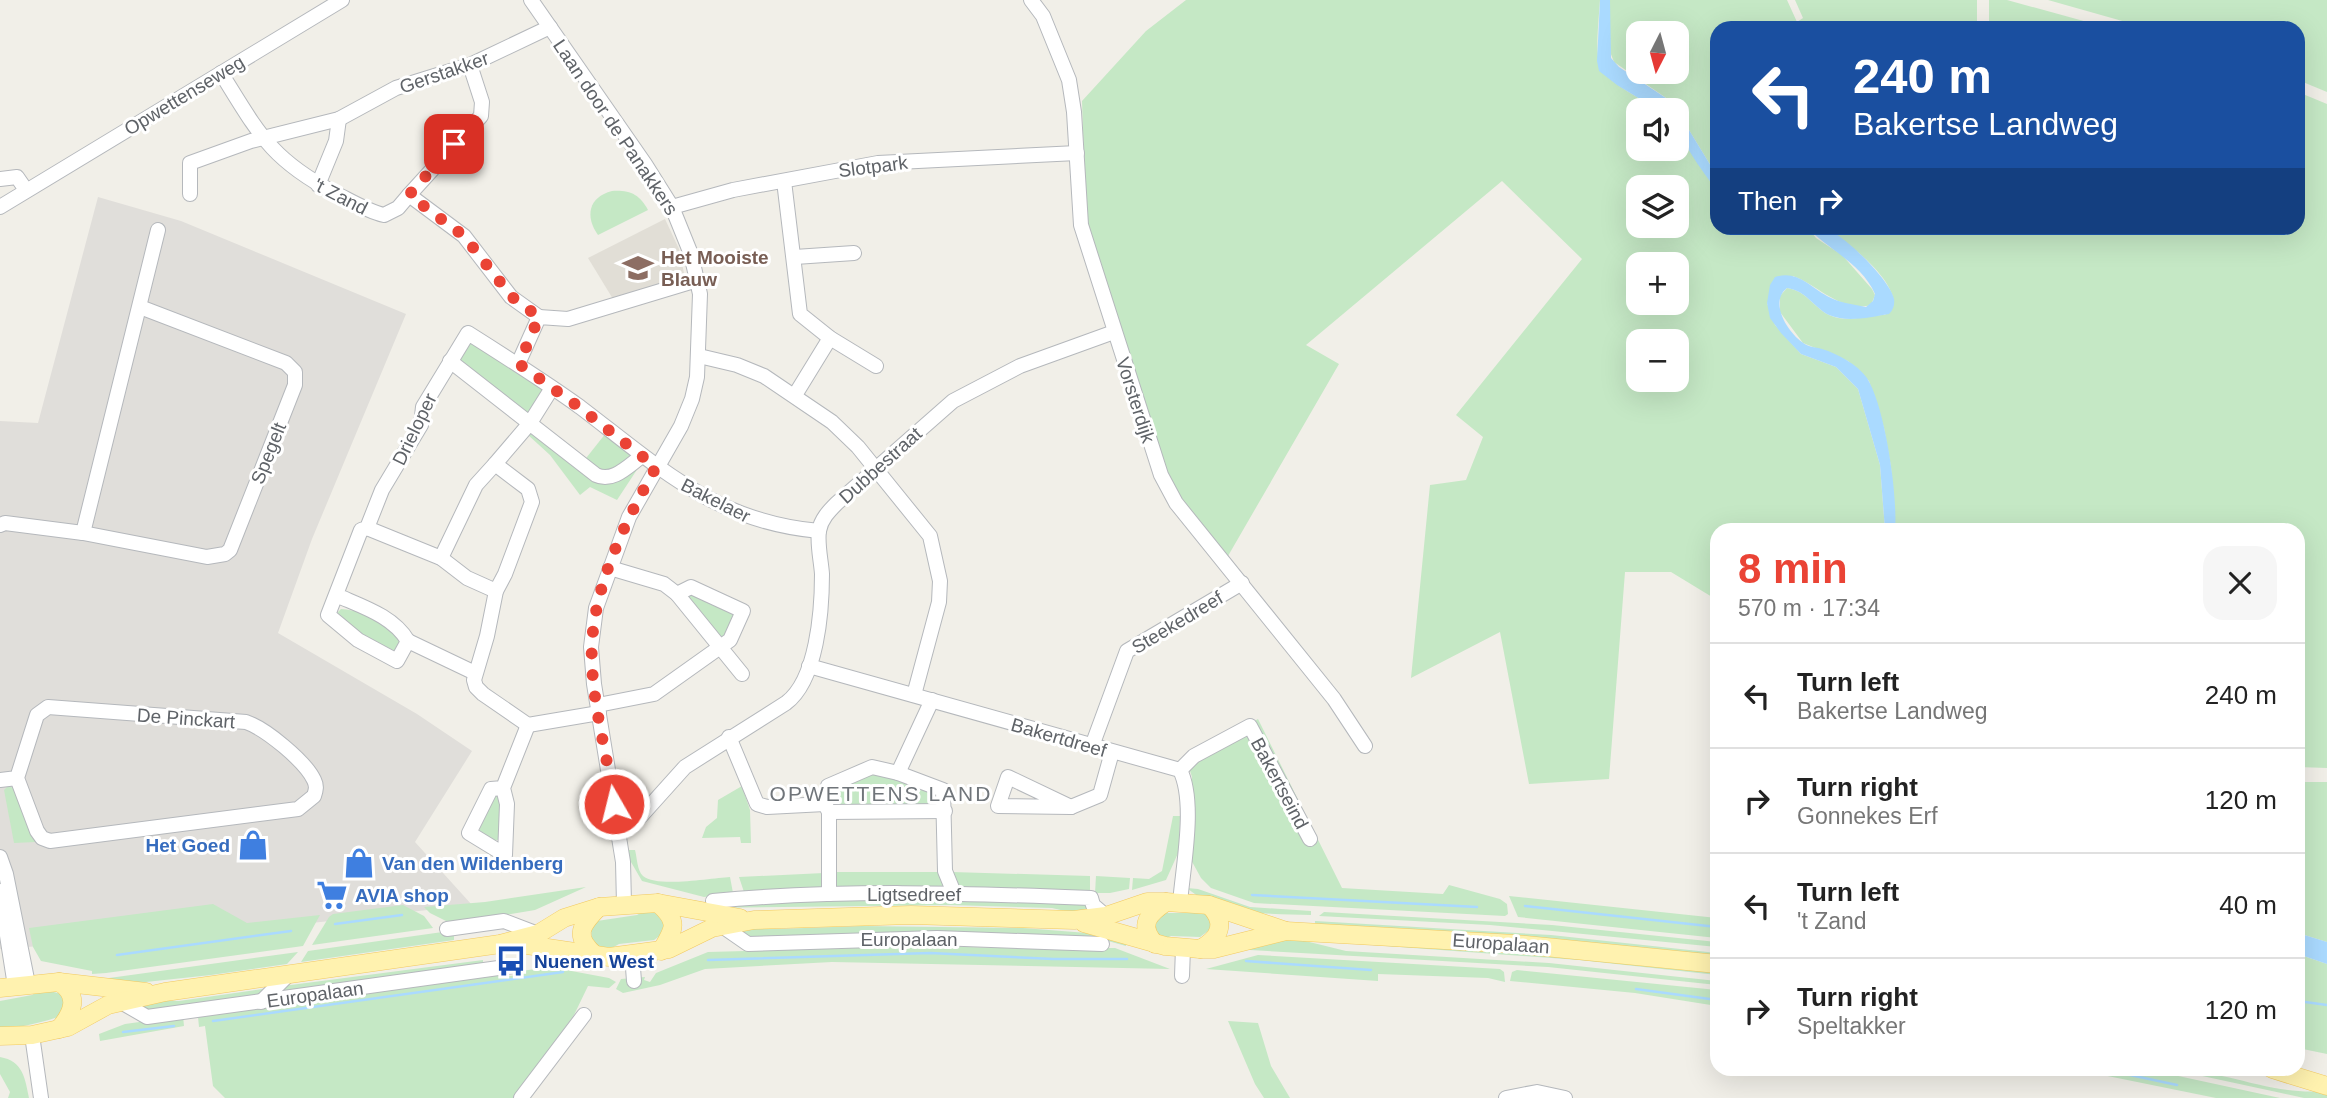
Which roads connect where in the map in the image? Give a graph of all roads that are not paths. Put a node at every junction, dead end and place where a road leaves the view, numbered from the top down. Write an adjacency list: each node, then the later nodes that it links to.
1 (342, 0): 6 (street, Opwettenseweg)
2 (530, 0): 4 (street, Laan door de Panakkers)
3 (1031, 0): 9 (street, Vorsterdijk)
4 (550, 27): 5 (street, Gerstakker); 16 (street, Laan door de Panakkers)
5 (470, 65): 7 (street, Gerstakker); 15 (street)
6 (221, 73): 8 (street, 't Zand); 13 (street, Opwettenseweg)
7 (339, 119): 8 (street, Gerstakker); 12 (street)
8 (262, 138): 12 (street, 't Zand); 14 (street, Gerstakker)
9 (1077, 153): 11 (street, Slotpark); 24 (street, Vorsterdijk)
10 (0, 179): 13 (street)
11 (784, 181): 16 (street, Slotpark); 20 (street)
12 (318, 184): 15 (street, 't Zand)
13 (26, 190): 17 (street, Opwettenseweg)
14 (190, 194)
15 (409, 195): 23 (street)
16 (672, 206): 21 (street, Laan door de Panakkers)
17 (0, 207)
18 (158, 230): 22 (street)
19 (855, 253): 20 (street)
20 (794, 257): 26 (street)
21 (697, 280): 23 (street); 27 (street, Laan door de Panakkers)
22 (140, 307): 41 (street); 41 (street, Spegelt)
23 (539, 317): 29 (street)
24 (1114, 332): 37 (street, Dubbestraat); 44 (street, Vorsterdijk)
25 (468, 333): 28 (street, Drieloper); 29 (street, Bakelaer)
26 (830, 338): 30 (street); 32 (street)
27 (699, 356): 32 (street); 36 (street, Laan door de Panakkers)
28 (450, 361): 33 (street); 39 (street, Drieloper)
29 (519, 364): 31 (street, Bakelaer)
30 (876, 366)
31 (552, 388): 33 (street); 34 (street, Bakelaer)
32 (795, 395): 37 (street)
33 (530, 423): 34 (street); 35 (street)
34 (642, 456): 36 (street, Bakelaer)
35 (495, 464): 42 (street); 45 (street)
36 (656, 467): 40 (street, Bakelaer); 43 (street, Laan door de Panakkers)
37 (875, 467): 40 (street, Dubbestraat); 53 (street)
38 (0, 525): 41 (street, Spegelt)
39 (367, 527): 42 (street); 47 (street, Drieloper)
40 (819, 531): 50 (street)
41 (83, 533)
42 (441, 558): 45 (street)
43 (610, 568): 46 (street); 55 (street, Laan door de Panakkers)
44 (1242, 583): 58 (street, Steekedreef); 59 (street, Vorsterdijk)
45 (496, 591): 52 (street)
46 (677, 594): 49 (street); 49 (street)
47 (336, 596): 48 (street); 48 (street)
48 (408, 641): 52 (street)
49 (721, 647): 51 (street); 55 (street)
50 (809, 666): 53 (street, Bakertdreef); 57 (street)
51 (742, 674)
52 (473, 676): 56 (street)
53 (914, 695): 54 (street, Bakertdreef)
54 (932, 700): 58 (street, Bakertdreef); 62 (street)
55 (599, 709): 56 (street); 69 (street, Laan door de Panakkers)
56 (528, 725): 65 (street)
57 (729, 737): 67 (street); 69 (street)
58 (1092, 746): 60 (street, Bakertdreef)
59 (1365, 746)
60 (1112, 752): 61 (street, Bakertdreef); 66 (street)
61 (1180, 770): 70 (street, Bakertseind); 76 (street)
62 (898, 773): 67 (street); 68 (street)
63 (17, 778): 63 (street, De Pinckart); 64 (street)
64 (0, 780)
65 (503, 788)
66 (1071, 807)
67 (827, 808): 68 (street); 74 (street)
68 (945, 811): 73 (street)
69 (616, 820): 78 (street, Laan door de Panakkers)
70 (1310, 839)
71 (0, 857): 101 (street)
72 (0, 891): 101 (street)
73 (954, 893): 74 (street, Ligtsedreef); 81 (street, Ligtsedreef)
74 (829, 894): 75 (street, Ligtsedreef)
75 (713, 901)
76 (1173, 902): 79 (main road); 81 (main road, Europalaan); 90 (main road)
77 (658, 903): 78 (main road); 82 (main road, Europalaan); 92 (main road)
78 (624, 904): 80 (main road)
79 (1209, 905): 86 (main road, Europalaan); 91 (main road)
80 (599, 906): 87 (main road, Europalaan); 93 (main road)
81 (1106, 915): 83 (main road, Europalaan)
82 (754, 920): 83 (main road, Europalaan); 84 (main road, Europalaan)
83 (1074, 920): 90 (main road, Europalaan)
84 (722, 926): 89 (street, Europalaan); 92 (main road, Europalaan)
85 (447, 929): 87 (street)
86 (1286, 931): 91 (main road, Europalaan); 95 (main road, Europalaan)
87 (538, 934): 88 (main road, Europalaan)
88 (500, 944): 93 (main road, Europalaan); 97 (main road, Europalaan)
89 (1102, 944)
90 (1155, 944): 91 (main road)
91 (1191, 948): 98 (street)
92 (660, 951): 94 (main road)
93 (595, 955): 94 (main road)
94 (632, 955): 100 (street)
95 (1710, 963)
96 (513, 966): 104 (street, Europalaan)
97 (289, 974): 102 (main road, Europalaan); 104 (street)
98 (1182, 976)
99 (59, 982): 101 (main road, Europalaan); 102 (main road, Europalaan); 106 (main road)
100 (634, 982)
101 (9, 987)
102 (165, 992): 103 (main road, Europalaan)
103 (121, 1002): 104 (street, Europalaan); 106 (main road, Europalaan)
104 (261, 1002)
105 (584, 1015): 112 (street)
106 (60, 1029): 107 (main road, Europalaan)
107 (32, 1035): 108 (main road, Europalaan); 111 (street)
108 (0, 1036)
109 (2295, 1076): 110 (main road)
110 (2327, 1086)
111 (41, 1098)
112 (521, 1098)
113 (1506, 1098): 114 (street)
114 (1565, 1098)

